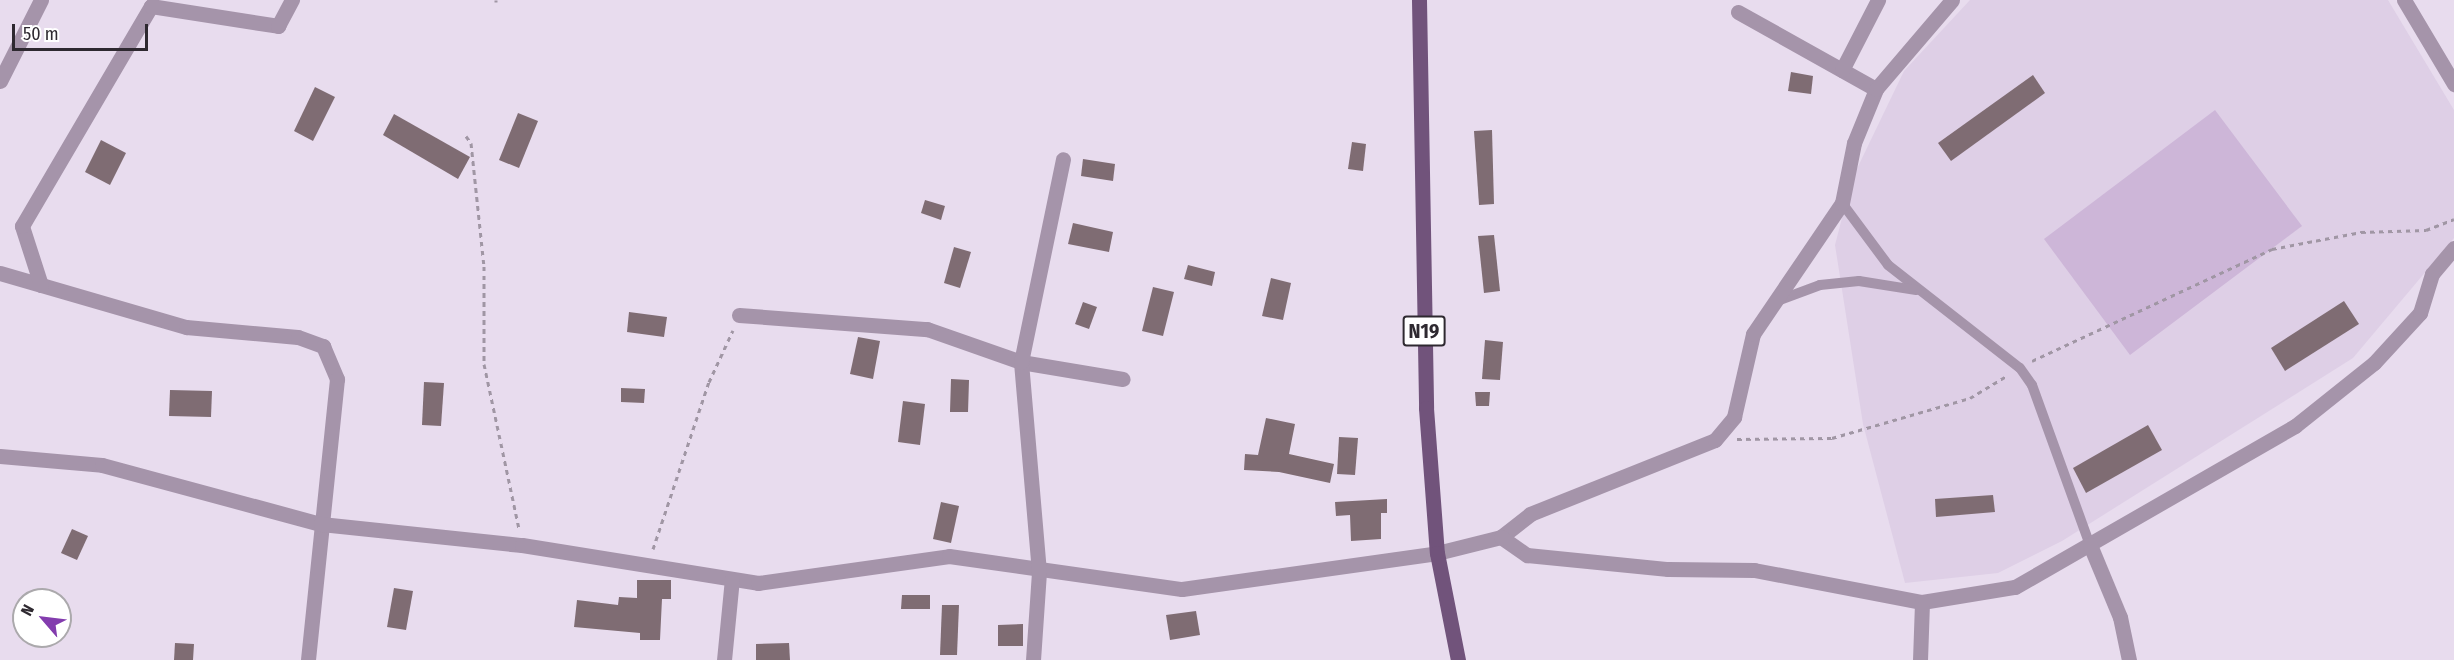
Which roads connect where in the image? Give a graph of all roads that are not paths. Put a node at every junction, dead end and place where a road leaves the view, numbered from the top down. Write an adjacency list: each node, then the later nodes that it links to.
1 (41, 0): 9 (street)
2 (292, 0): 16 (street)
3 (1419, 0): 26 (main road, N19)
4 (1878, 0): 8 (street)
5 (1952, 0): 11 (street)
6 (2404, 0): 10 (street)
7 (1738, 12): 8 (street)
8 (1842, 70): 11 (street)
9 (0, 81)
10 (2454, 84)
11 (1876, 89): 13 (street)
12 (1064, 159): 20 (street)
13 (1842, 203): 17 (lane); 18 (street)
14 (2454, 248): 25 (street)
15 (0, 273): 16 (street)
16 (41, 285): 23 (street)
17 (1919, 291): 18 (lane); 25 (lane)
18 (1770, 308): 24 (street)
19 (739, 315): 20 (street)
20 (1021, 362): 21 (street); 27 (street)
21 (1123, 379)
22 (0, 456): 23 (street)
23 (321, 524): 28 (street); 30 (street)
24 (1501, 537): 26 (street); 29 (street)
25 (2090, 545): 29 (street); 35 (street)
26 (1437, 554): 27 (street); 33 (main road, N19)
27 (1039, 572): 28 (street); 32 (street)
28 (732, 579): 31 (street)
29 (1922, 602): 34 (street)
30 (308, 660)
31 (724, 660)
32 (1033, 660)
33 (1458, 660)
34 (1920, 660)
35 (2129, 660)

